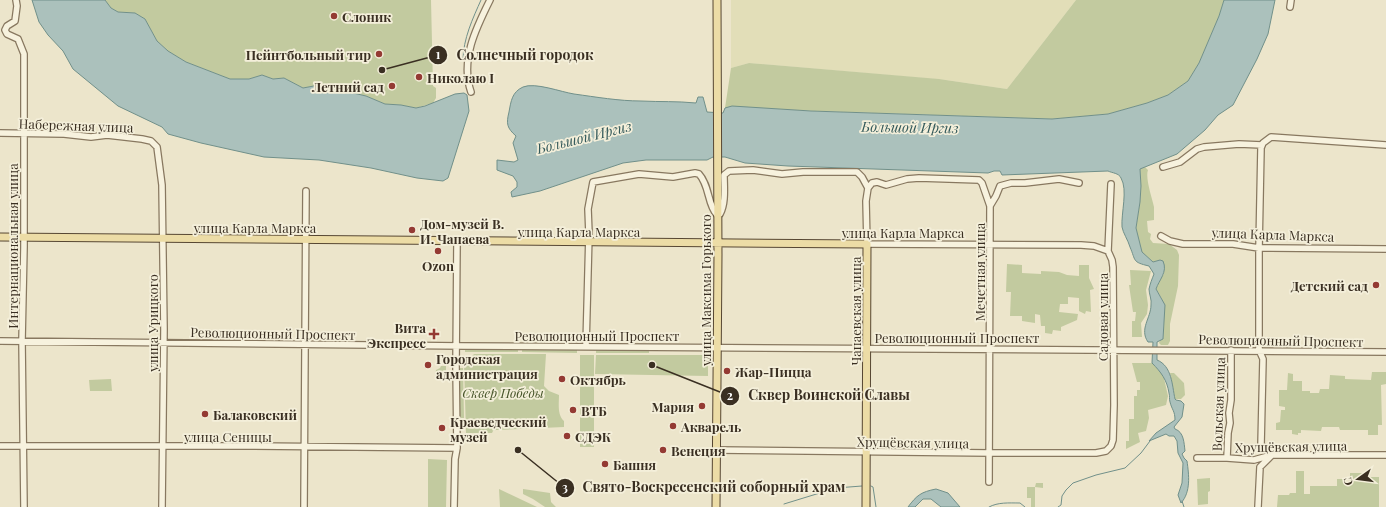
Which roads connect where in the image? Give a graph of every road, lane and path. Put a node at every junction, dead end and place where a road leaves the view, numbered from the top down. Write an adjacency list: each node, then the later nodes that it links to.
1 (16, 0): 6 (street, Интернациональная улица)
2 (490, 0): 7 (street)
3 (717, 0): 19 (main road, улица Максима Горького)
4 (1290, 0): 5 (street)
5 (1290, 7)
6 (2, 30): 9 (street, Интернациональная улица)
7 (471, 92)
8 (0, 133): 9 (street, Набережная улица)
9 (23, 133): 10 (street, Набережная улица); 22 (street, Интернациональная улица)
10 (151, 141): 23 (street, улица Урицкого)
11 (1262, 145): 12 (street); 13 (street); 30 (street)
12 (1386, 145)
13 (1163, 167)
14 (1079, 183): 18 (street)
15 (1111, 184): 32 (street, Садовая улица)
16 (868, 188): 18 (street); 19 (street); 28 (street, Чапаевская улица)
17 (306, 191): 24 (street)
18 (990, 206): 29 (street, Мечетная улица)
19 (717, 215): 26 (street); 27 (main road, улица Максима Горького)
20 (1161, 236): 30 (street, улица Карла Маркса)
21 (0, 237): 22 (main road, улица Карла Маркса)
22 (24, 237): 23 (main road, улица Карла Маркса); 34 (street, Интернациональная улица)
23 (162, 239): 24 (main road, улица Карла Маркса); 35 (street, улица Урицкого)
24 (306, 240): 25 (main road, улица Карла Маркса); 36 (street)
25 (457, 242): 26 (main road, улица Карла Маркса); 37 (street)
26 (588, 243): 27 (main road, улица Карла Маркса); 38 (street)
27 (718, 243): 28 (main road, улица Карла Маркса); 39 (main road, улица Максима Горького)
28 (868, 244): 29 (street, улица Карла Маркса); 40 (main road, Чапаевская улица)
29 (990, 246): 32 (street, улица Карла Маркса); 41 (street, Мечетная улица)
30 (1259, 248): 31 (street, улица Карла Маркса); 44 (street)
31 (1386, 249)
32 (1108, 251): 42 (street, Садовая улица)
33 (0, 341): 34 (street, Революционный Проспект)
34 (22, 341): 35 (street, Революционный Проспект); 47 (street, Интернациональная улица)
35 (164, 343): 36 (street, Революционный Проспект); 48 (street, улица Урицкого)
36 (306, 344): 37 (street, Революционный Проспект); 49 (street)
37 (456, 346): 38 (street, Революционный Проспект); 50 (street)
38 (586, 346): 39 (street, Революционный Проспект)
39 (717, 347): 40 (street, Революционный Проспект); 52 (main road, улица Максима Горького)
40 (867, 348): 41 (street, Революционный Проспект); 53 (main road, Чапаевская улица)
41 (990, 349): 42 (street, Революционный Проспект); 54 (street, Мечетная улица)
42 (1114, 349): 43 (street, Революционный Проспект); 51 (street, Садовая улица)
43 (1231, 350): 44 (street, Революционный Проспект); 58 (street, Вольская улица)
44 (1259, 350): 45 (street, Революционный Проспект); 55 (street)
45 (1386, 352)
46 (0, 446): 47 (street, улица Сеницы)
47 (24, 446): 48 (street, улица Сеницы); 60 (street, Интернациональная улица)
48 (162, 446): 49 (street, улица Сеницы); 61 (street, улица Урицкого)
49 (305, 448): 50 (street, улица Сеницы); 62 (street)
50 (457, 448): 63 (street)
51 (1108, 449): 54 (street, Хрущёвская улица)
52 (717, 450): 53 (street, Хрущёвская улица); 64 (main road, улица Максима Горького)
53 (866, 452): 54 (street, Хрущёвская улица); 65 (main road, Чапаевская улица)
54 (990, 453): 59 (street, Мечетная улица)
55 (1272, 455): 56 (street, Хрущёвская улица); 58 (street, Хрущёвская улица); 66 (street)
56 (1386, 455)
57 (1197, 458): 58 (street, Хрущёвская улица)
58 (1227, 458)
59 (989, 482)
60 (24, 507)
61 (162, 507)
62 (304, 507)
63 (454, 507)
64 (716, 507)
65 (866, 507)
66 (1258, 507)

